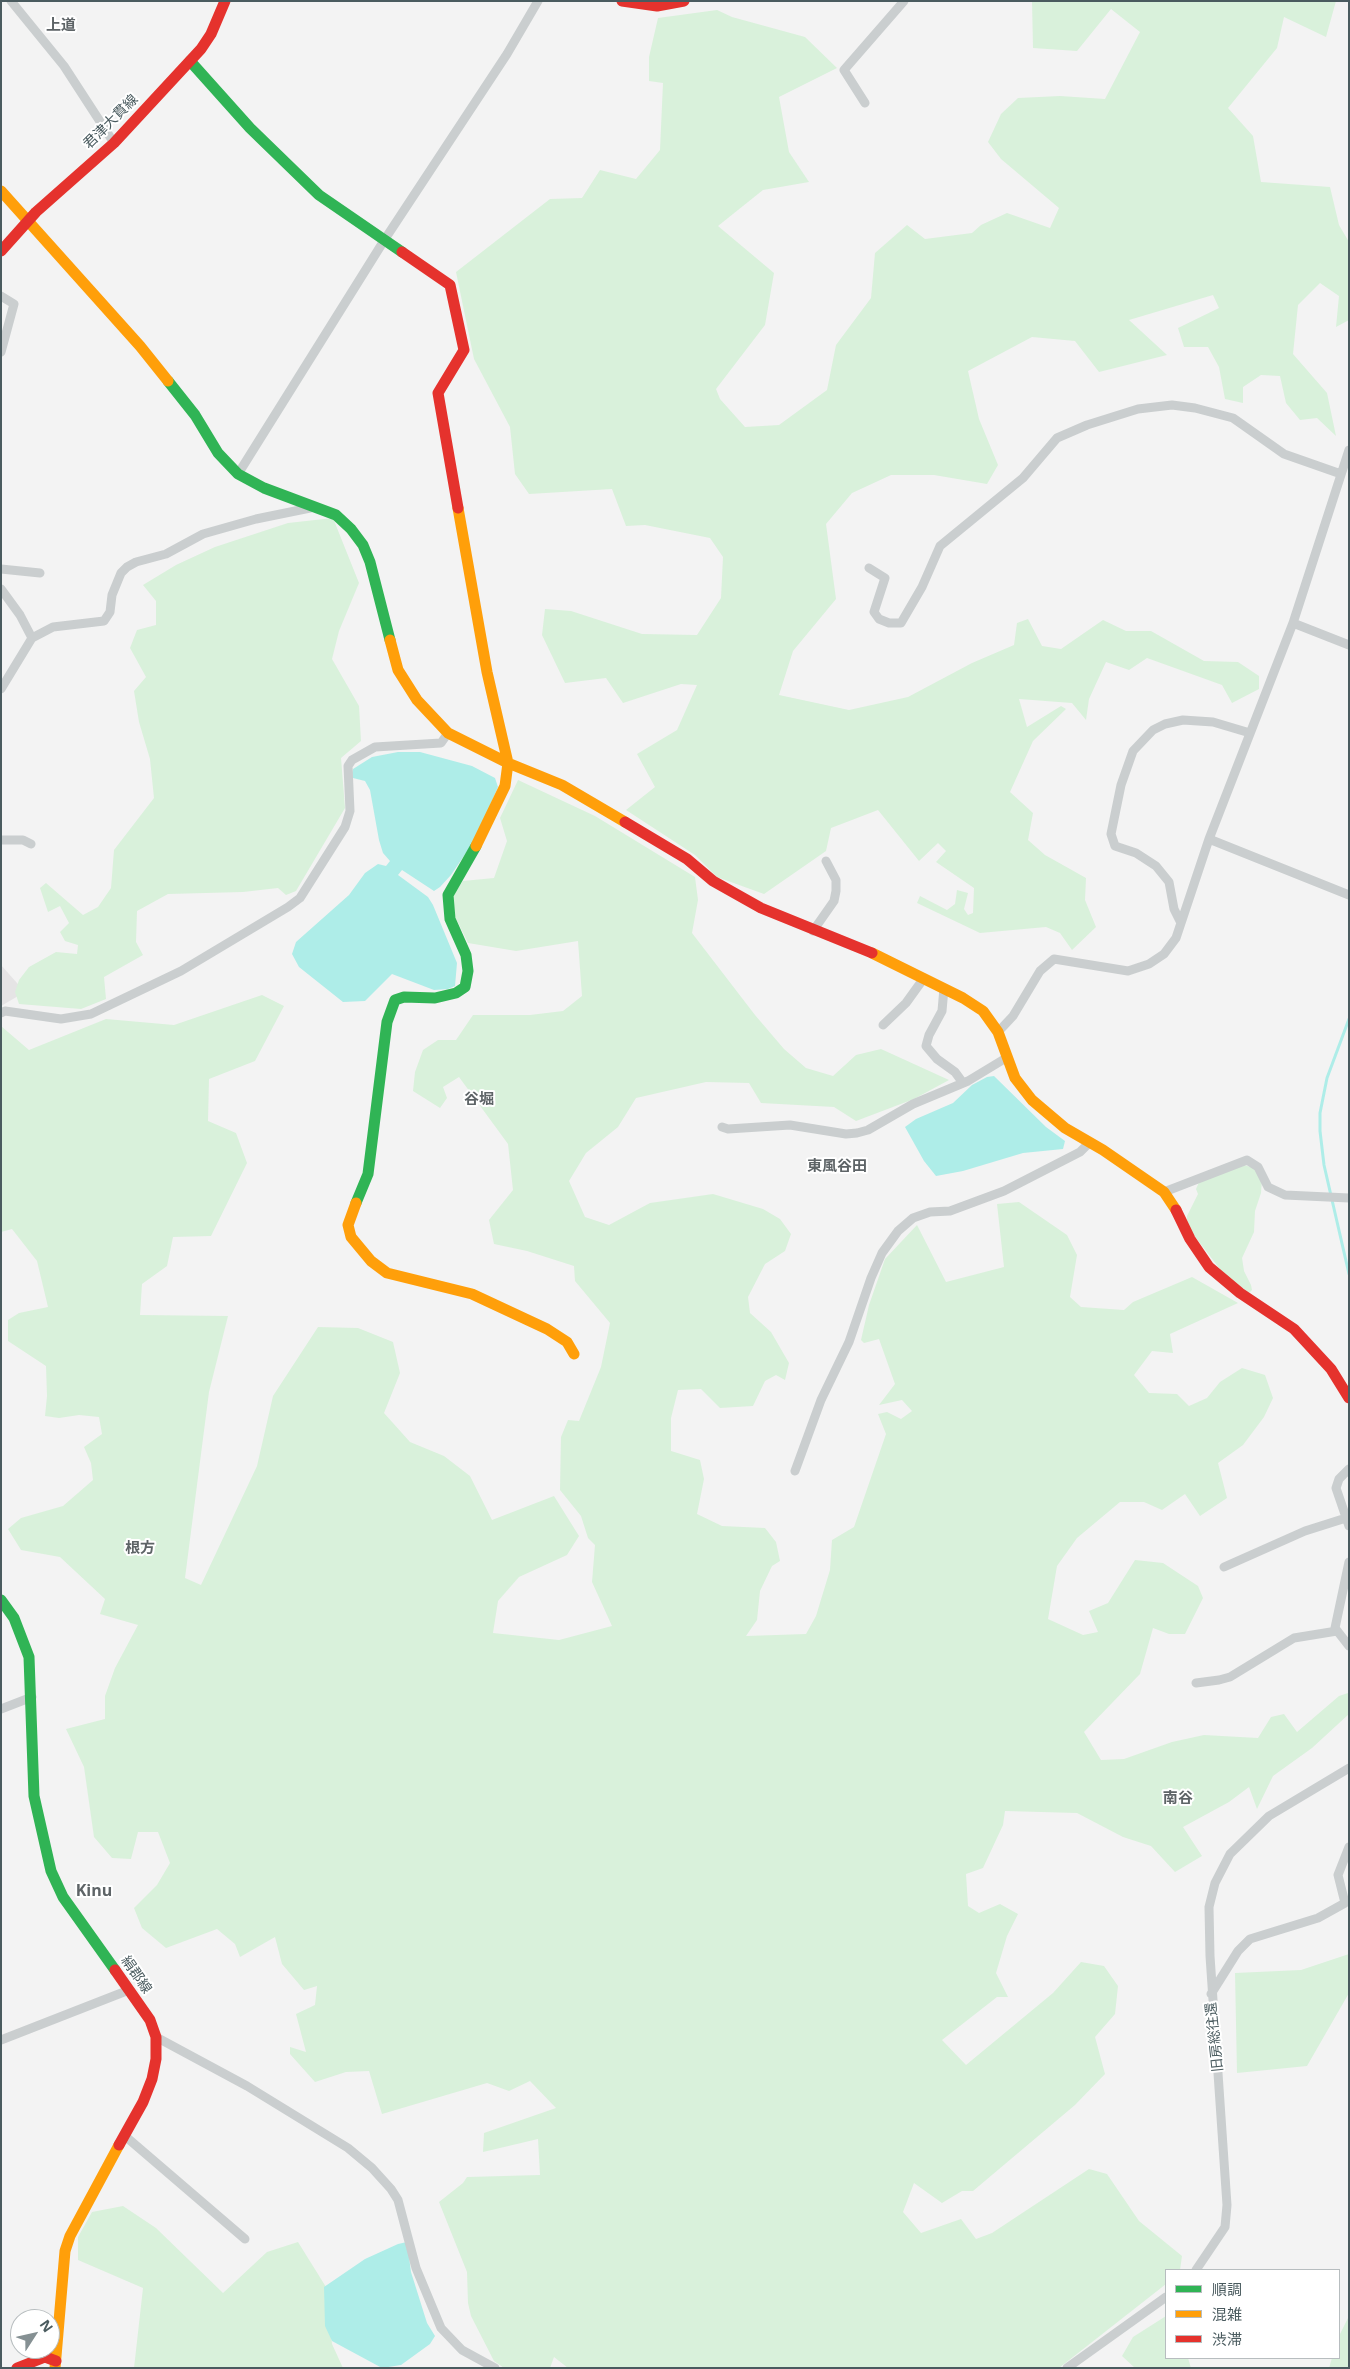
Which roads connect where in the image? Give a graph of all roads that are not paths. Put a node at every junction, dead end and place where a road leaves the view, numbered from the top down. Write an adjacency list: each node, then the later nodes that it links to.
1 (11, 1): 9 (street)
2 (224, 1): 7 (street, 君津大貫線)
3 (538, 1): 12 (street)
4 (624, 1): 5 (street)
5 (684, 1)
6 (904, 1): 8 (street)
7 (190, 61): 9 (street, 君津大貫線); 12 (street)
8 (865, 103)
9 (114, 143): 11 (street, 君津大貫線)
10 (1, 192): 11 (street)
11 (28, 220): 13 (street, 君津大貫線); 17 (street)
12 (385, 239): 17 (street); 30 (street)
13 (1, 251)
14 (1, 296): 15 (street)
15 (1, 352)
16 (1349, 450): 18 (street)
17 (238, 474): 19 (street)
18 (1341, 474): 21 (street); 24 (street)
19 (315, 507): 25 (street); 28 (street)
20 (1, 568): 22 (street)
21 (869, 568)
22 (40, 573)
23 (1, 589): 25 (street)
24 (1293, 623): 26 (street); 29 (street)
25 (32, 638): 27 (street)
26 (1349, 645)
27 (1, 689)
28 (448, 733): 30 (street); 40 (street)
29 (1250, 733): 31 (street); 36 (street)
30 (508, 763): 37 (street); 49 (street)
31 (1209, 839): 35 (street); 36 (street)
32 (1, 840): 33 (street)
33 (31, 844)
34 (826, 861): 37 (street)
35 (1349, 894)
36 (1181, 923): 42 (street)
37 (812, 931): 38 (street)
38 (924, 978): 39 (street); 41 (street)
39 (944, 988): 42 (street); 44 (street)
40 (1, 1013)
41 (883, 1025)
42 (998, 1032): 43 (street)
43 (1006, 1058): 44 (street); 46 (street)
44 (963, 1083): 45 (street)
45 (722, 1127)
46 (1089, 1143): 47 (street); 52 (street)
47 (1164, 1192): 48 (street); 50 (street)
48 (1345, 1198)
49 (574, 1354)
50 (1349, 1398)
51 (1349, 1469): 53 (street)
52 (795, 1470)
53 (1348, 1522): 55 (street)
54 (1349, 1562): 57 (street)
55 (1224, 1568)
56 (1, 1600): 60 (street, 絹郡線)
57 (1337, 1631): 58 (street); 59 (street)
58 (1349, 1646)
59 (1196, 1683)
60 (32, 1697): 61 (street); 65 (street, 絹郡線)
61 (1, 1709)
62 (1349, 1768): 66 (street)
63 (1349, 1847): 64 (street, 旧房総往還)
64 (1347, 1905): 66 (street, 旧房総往還)
65 (129, 1990): 67 (street, 絹郡線); 68 (street)
66 (1211, 1995): 71 (street, 旧房総往還)
67 (156, 2037): 69 (street, 絹郡線); 75 (street)
68 (1, 2040)
69 (125, 2136): 70 (street); 73 (street, 絹郡線)
70 (245, 2239)
71 (1197, 2269)
72 (1165, 2298): 76 (street)
73 (56, 2364): 74 (street)
74 (17, 2368)
75 (495, 2368)
76 (1067, 2368)

